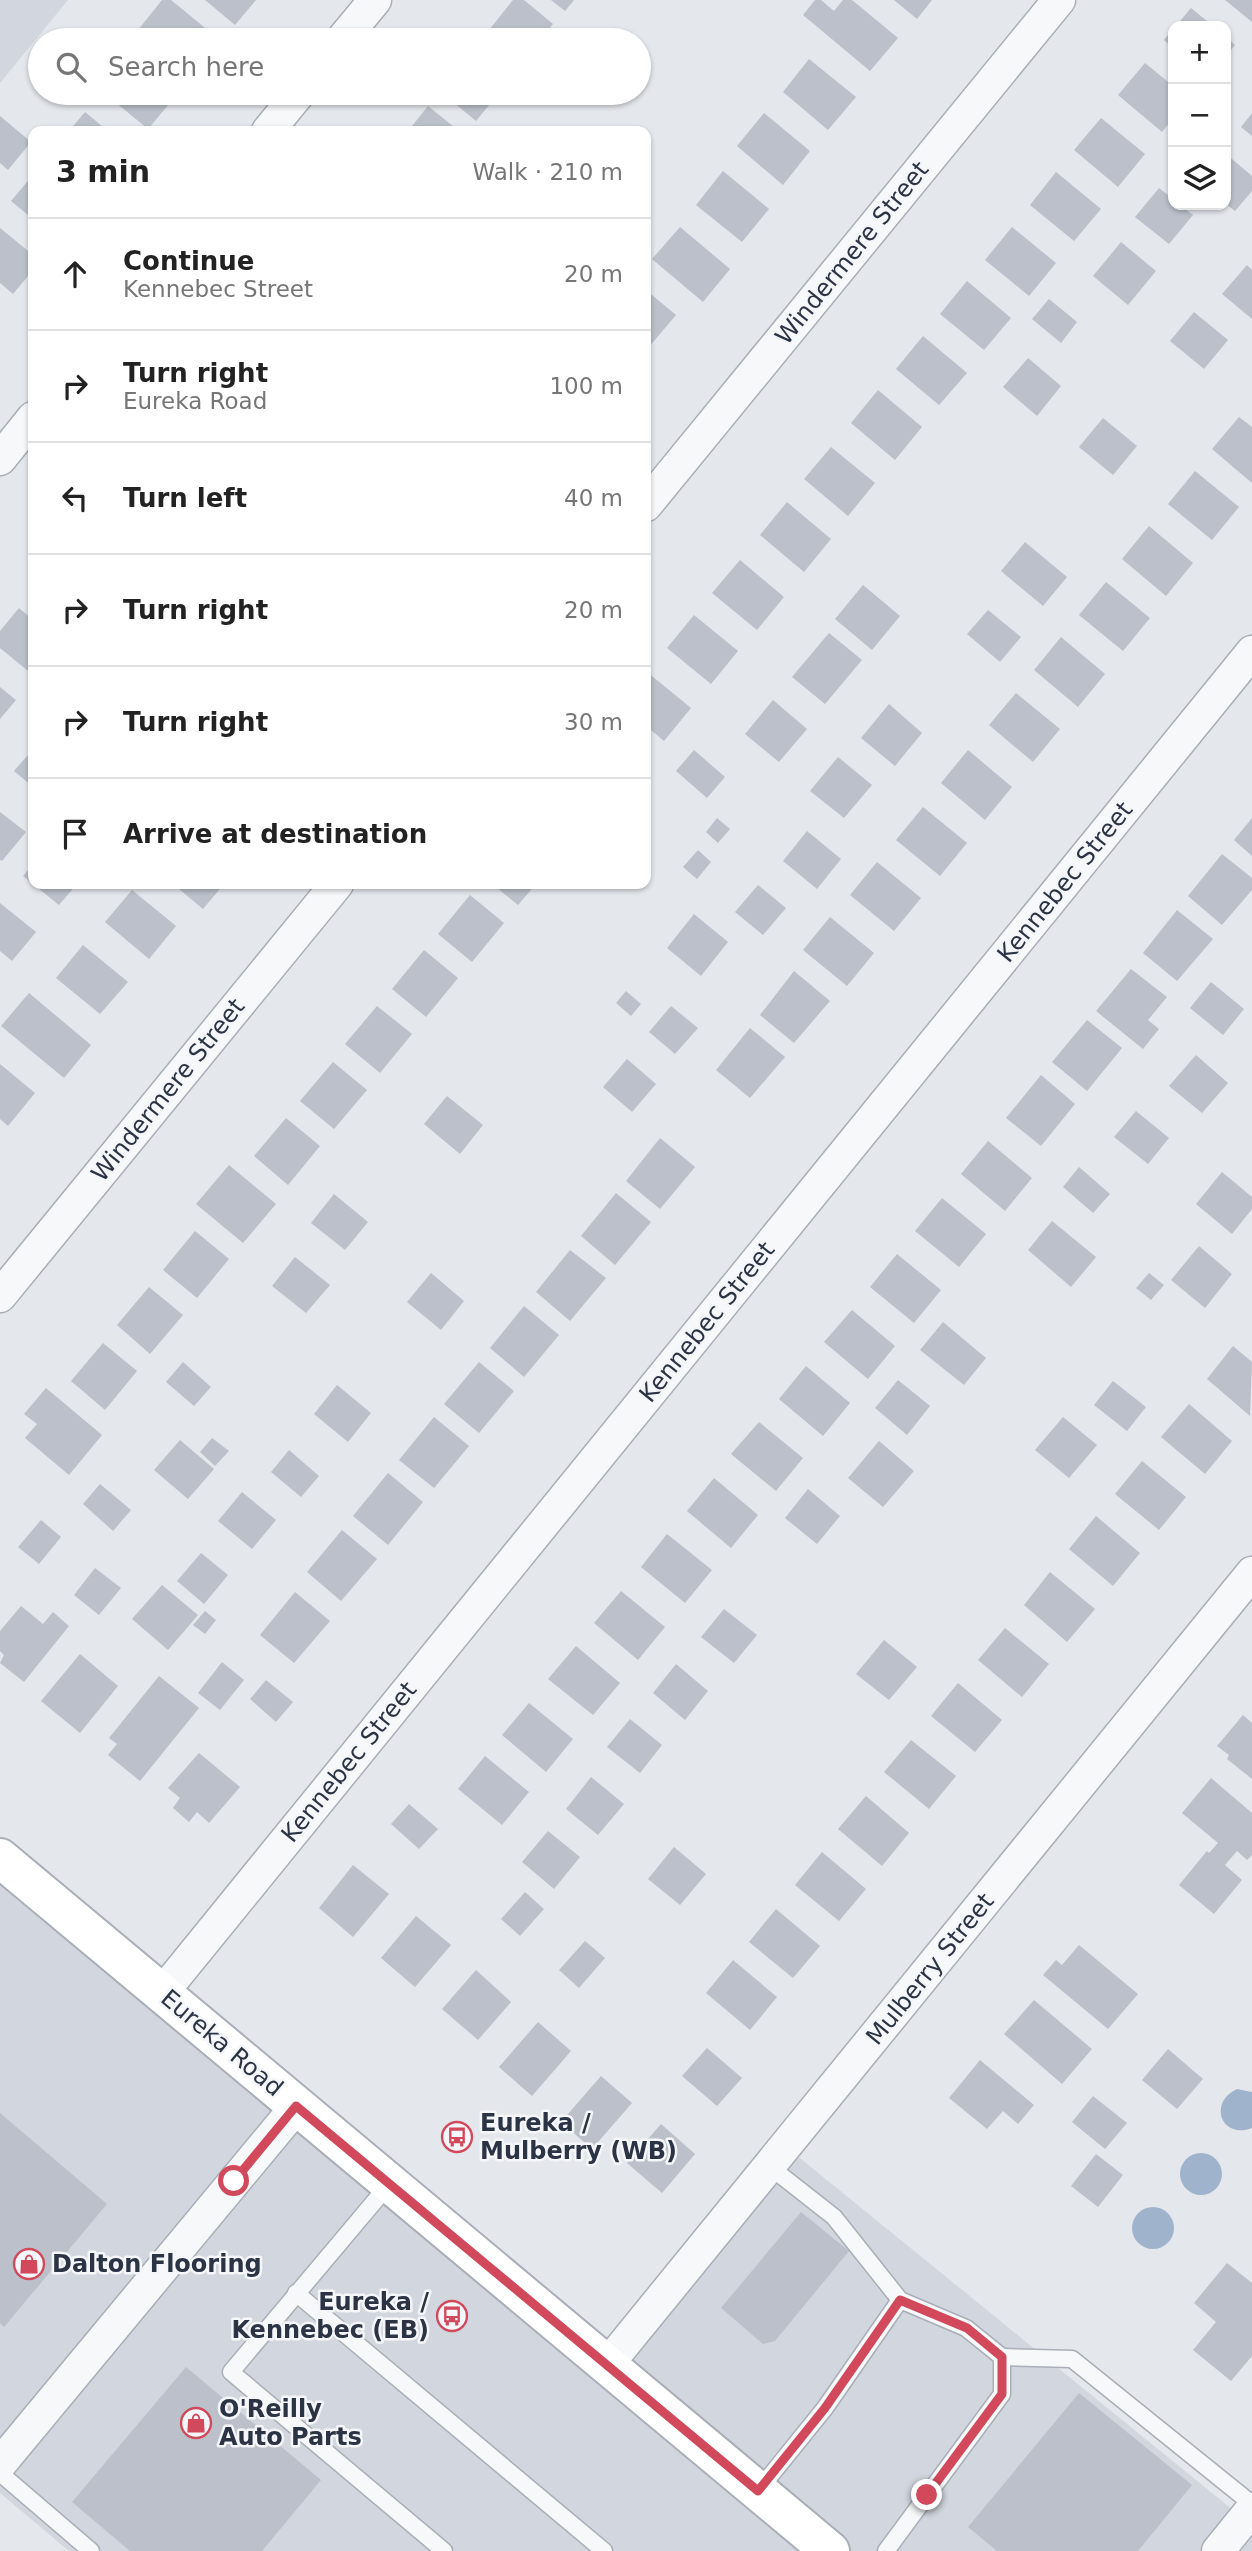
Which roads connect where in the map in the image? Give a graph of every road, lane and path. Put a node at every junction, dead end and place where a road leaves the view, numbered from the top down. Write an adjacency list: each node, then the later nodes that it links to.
1 (375, 0): 3 (street)
2 (1059, 0): 8 (street, Windermere Street)
3 (352, 28)
4 (289, 105): 5 (street)
5 (272, 126)
6 (28, 424): 7 (street)
7 (0, 459)
8 (651, 499)
9 (1252, 652): 14 (street, Kennebec Street)
10 (333, 889): 11 (street, Windermere Street)
11 (0, 1296)
12 (1252, 1573): 16 (street, Mulberry Street)
13 (0, 1858): 14 (main road, Eureka Road)
14 (162, 1993): 15 (main road, Eureka Road)
15 (296, 2106): 17 (main road, Eureka Road); 22 (street)
16 (769, 2166): 19 (lane); 21 (street, Mulberry Street)
17 (390, 2183): 18 (lane); 21 (main road, Eureka Road)
18 (296, 2293): 27 (lane); 28 (lane)
19 (900, 2300): 20 (lane); 24 (lane)
20 (1002, 2357): 25 (lane); 30 (lane)
21 (607, 2365): 24 (main road, Eureka Road)
22 (0, 2464)
23 (0, 2473): 26 (lane)
24 (758, 2491): 29 (main road, Eureka Road)
25 (1252, 2507): 31 (street)
26 (91, 2551)
27 (444, 2551)
28 (604, 2551)
29 (830, 2551)
30 (886, 2551)
31 (1218, 2551)

